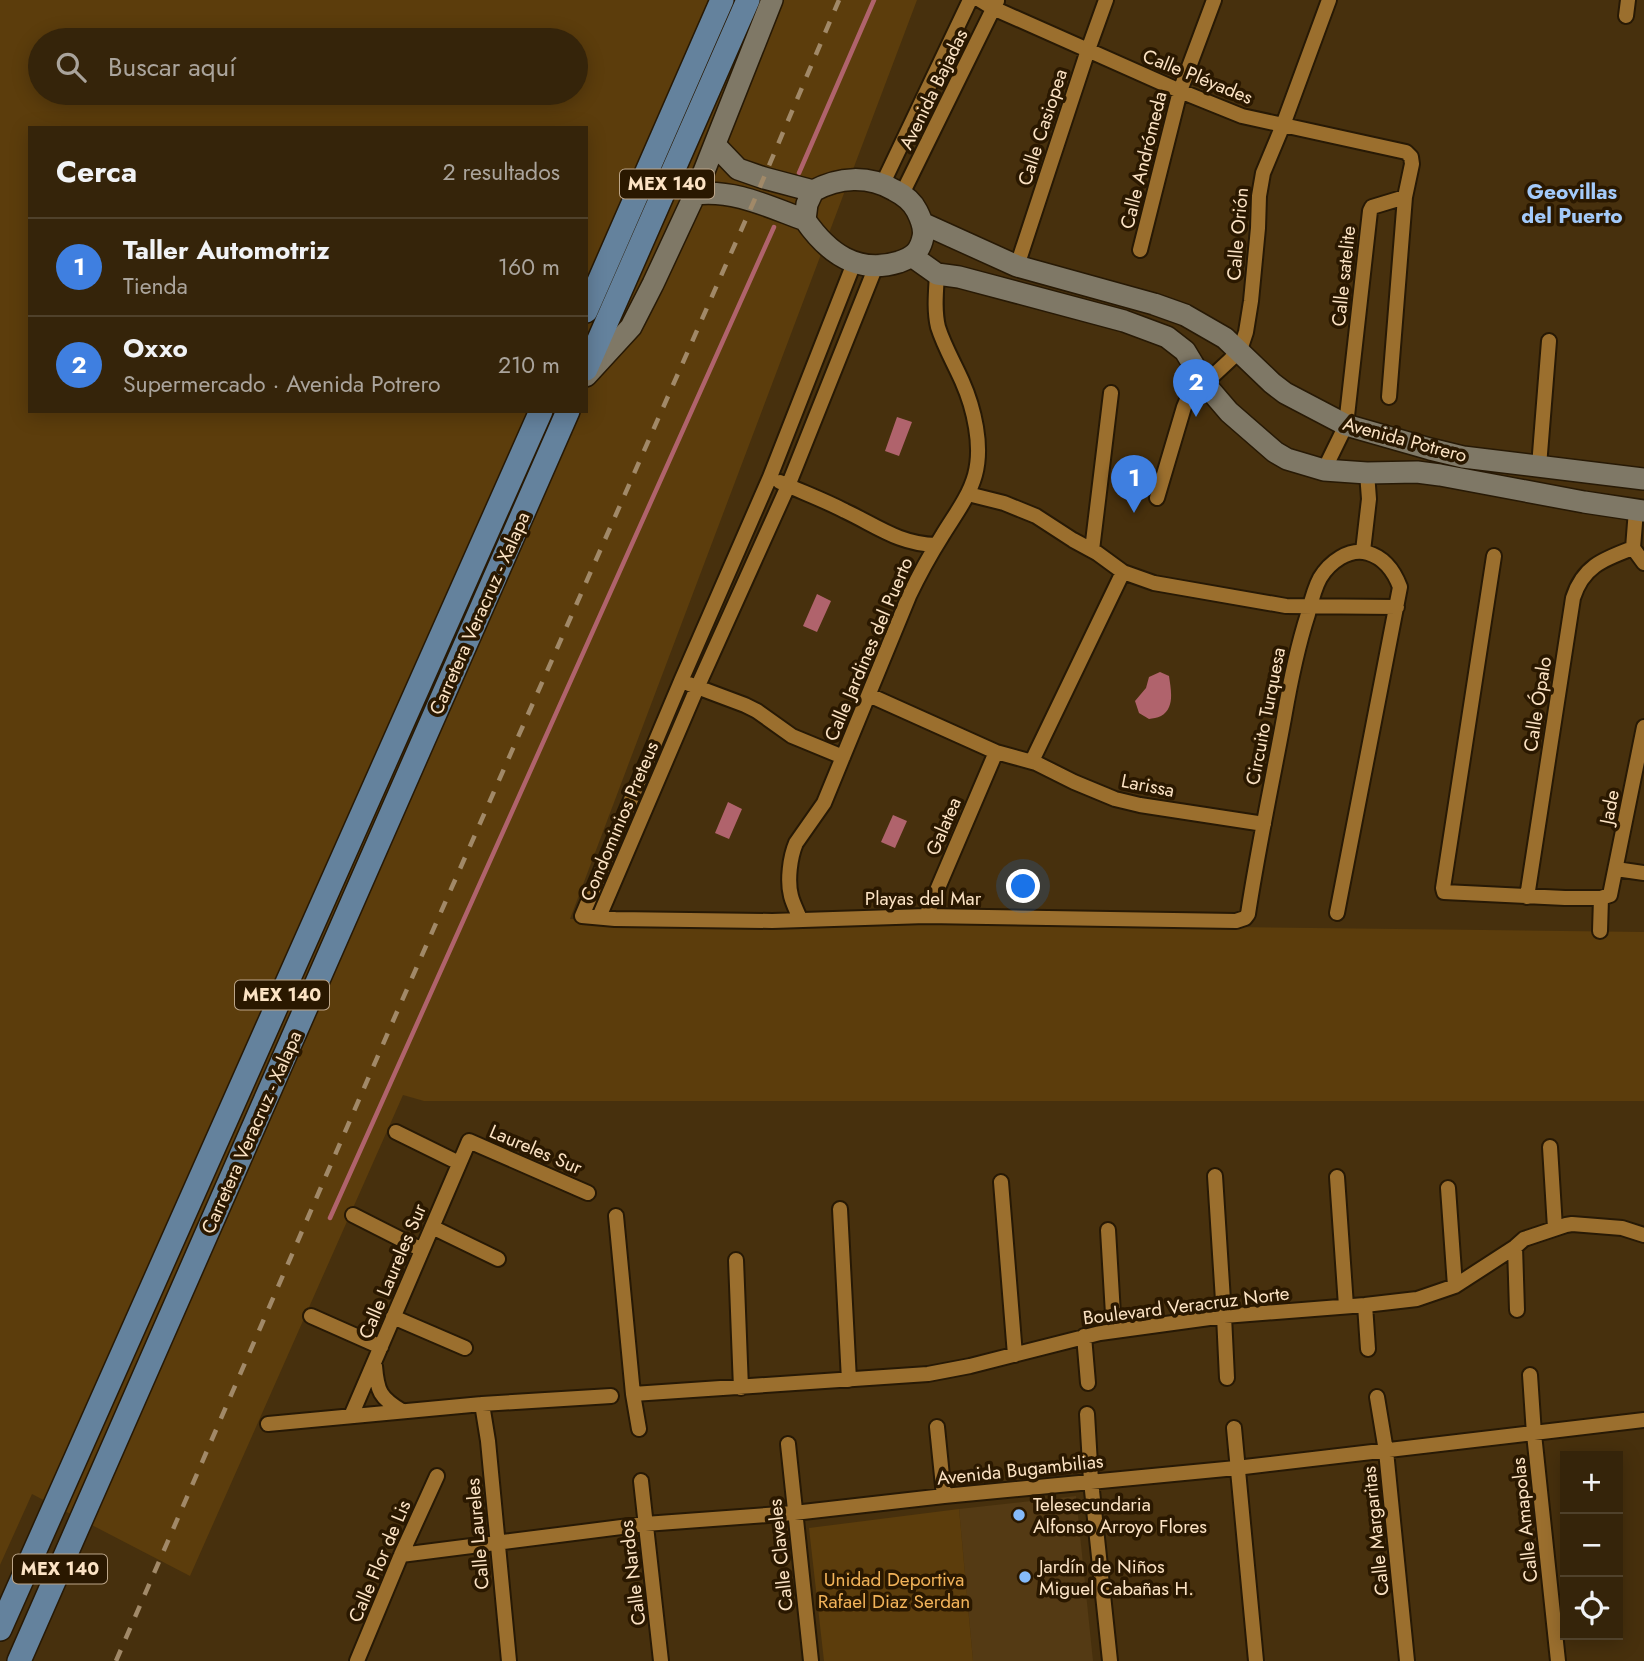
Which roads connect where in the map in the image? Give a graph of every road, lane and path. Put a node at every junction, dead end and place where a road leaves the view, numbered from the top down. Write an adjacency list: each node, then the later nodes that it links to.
1 (722, 0): 29 (main road, MEX 140)
2 (748, 0): 32 (main road, MEX 140)
3 (772, 0): 15 (street)
4 (970, 0): 16 (street, Avenida Bajadas)
5 (980, 0): 10 (street, Calle Pléyades)
6 (1106, 0): 12 (street, Calle Casiopea)
7 (1214, 0): 13 (street, Calle Andrómeda)
8 (1329, 0): 14 (street, Calle Orión)
9 (1628, 0): 11 (street)
10 (995, 4): 12 (street, Calle Pléyades); 19 (street, Avenida Bajadas)
11 (1626, 16)
12 (1088, 50): 13 (street, Calle Pléyades); 27 (street, Calle Casiopea)
13 (1180, 91): 14 (street, Calle Pléyades); 23 (street, Calle Andrómeda)
14 (1283, 125): 20 (street, Calle Pléyades); 31 (street, Calle Orión)
15 (715, 145): 17 (street); 18 (street)
16 (883, 183): 17 (street); 19 (street)
17 (813, 191): 21 (street)
18 (695, 194): 21 (street); 33 (street)
19 (902, 194): 22 (street)
20 (1405, 197): 36 (street); 39 (street, Calle satelite)
21 (805, 220): 25 (street)
22 (922, 223): 24 (street); 27 (street, Avenida Potrero)
23 (1140, 250)
24 (913, 257): 26 (street); 28 (street)
25 (854, 263): 26 (street); 43 (street, Condominios Preteus)
26 (876, 266): 45 (street, Condominios Preteus)
27 (1017, 267): 31 (street, Avenida Potrero)
28 (937, 274): 34 (street, Avenida Potrero); 46 (street, Calle Jardines del Puerto)
29 (588, 306)
30 (1549, 341): 40 (street)
31 (1238, 351): 34 (street, Calle Orión); 39 (street, Avenida Potrero)
32 (588, 364)
33 (588, 374)
34 (1205, 384): 41 (street, Avenida Potrero); 47 (street, Calle Orión)
35 (1111, 393): 51 (street)
36 (1389, 397)
37 (540, 413): 139 (main road, Carretera Veracruz - Xalapa / MEX 140)
38 (567, 413): 140 (main road, Carretera Veracruz - Xalapa / MEX 140)
39 (1346, 425): 40 (street, Avenida Potrero); 41 (street)
40 (1539, 466): 44 (street, Avenida Potrero)
41 (1324, 470): 42 (street, Avenida Potrero)
42 (1367, 473): 48 (street, Avenida Potrero); 52 (street)
43 (770, 477): 45 (street); 58 (street, Condominios Preteus)
44 (1644, 479)
45 (789, 486): 49 (street); 59 (street, Condominios Preteus)
46 (968, 494): 49 (street, Calle Jardines del Puerto); 51 (street)
47 (1157, 498)
48 (1640, 511): 50 (street)
49 (936, 545): 60 (street, Calle Jardines del Puerto)
50 (1633, 548): 54 (street); 70 (street, Calle Ópalo)
51 (1092, 550): 55 (street)
52 (1363, 551): 56 (street, Circuito Turquesa); 57 (street)
53 (1494, 556): 70 (street)
54 (1644, 563)
55 (1123, 572): 56 (street); 64 (street)
56 (1310, 607): 57 (street); 66 (street, Circuito Turquesa)
57 (1397, 607): 71 (street)
58 (681, 681): 59 (street); 74 (street, Condominios Preteus)
59 (697, 688): 63 (street); 74 (street, Condominios Preteus)
60 (869, 695): 62 (street, Larissa); 63 (street, Calle Jardines del Puerto)
61 (1644, 727): 65 (street, Jade)
62 (996, 752): 64 (street, Larissa); 72 (street, Galatea)
63 (843, 757): 75 (street, Calle Jardines del Puerto)
64 (1032, 761): 66 (street, Larissa)
65 (1638, 785): 67 (street, Jade)
66 (1264, 824): 73 (street, Circuito Turquesa)
67 (1616, 869): 68 (street); 69 (street, Jade)
68 (1644, 873)
69 (1606, 896): 70 (street); 76 (street, Jade)
70 (1527, 897)
71 (1337, 912)
72 (926, 916): 73 (street, Playas del Mar); 75 (street, Playas del Mar)
73 (1247, 916)
74 (599, 917): 75 (street, Playas del Mar)
75 (800, 919)
76 (1600, 931)
77 (396, 1132): 80 (street)
78 (469, 1141): 80 (street, Calle Laureles Sur); 85 (street, Laureles Sur)
79 (1550, 1147): 90 (street)
80 (459, 1163): 89 (street, Calle Laureles Sur)
81 (1215, 1176): 101 (street)
82 (1338, 1177): 99 (street)
83 (1001, 1182): 109 (street)
84 (1448, 1188): 97 (street)
85 (589, 1193)
86 (840, 1209): 112 (street)
87 (353, 1216): 94 (street)
88 (616, 1216): 115 (street)
89 (432, 1227): 94 (street, Calle Laureles Sur); 95 (street)
90 (1555, 1228): 92 (street, Boulevard Veracruz Norte); 93 (street, Boulevard Veracruz Norte)
91 (1108, 1230): 104 (street)
92 (1644, 1235)
93 (1515, 1248): 97 (street, Boulevard Veracruz Norte); 100 (street)
94 (422, 1250): 103 (street, Calle Laureles Sur)
95 (498, 1259)
96 (736, 1260): 114 (street)
97 (1455, 1286): 98 (street, Boulevard Veracruz Norte)
98 (1365, 1305): 99 (street, Boulevard Veracruz Norte); 107 (street)
99 (1346, 1306): 101 (street, Boulevard Veracruz Norte)
100 (1517, 1310)
101 (1224, 1315): 104 (street, Boulevard Veracruz Norte); 111 (street)
102 (311, 1316): 108 (street)
103 (393, 1317): 106 (street); 108 (street, Calle Laureles Sur)
104 (1114, 1331): 105 (street, Boulevard Veracruz Norte)
105 (1084, 1336): 109 (street, Boulevard Veracruz Norte); 113 (street)
106 (465, 1348)
107 (1368, 1349)
108 (378, 1354): 119 (street); 121 (street, Calle Laureles Sur)
109 (1015, 1355): 112 (street, Boulevard Veracruz Norte)
110 (1530, 1375): 127 (street, Calle Amapolas)
111 (1227, 1378)
112 (849, 1380): 114 (street, Boulevard Veracruz Norte)
113 (1088, 1383)
114 (741, 1388): 115 (street, Boulevard Veracruz Norte)
115 (633, 1394): 126 (street)
116 (611, 1396): 118 (street)
117 (1377, 1397): 129 (street, Calle Margaritas)
118 (482, 1404): 119 (street); 137 (street, Calle Laureles)
119 (402, 1411): 121 (street)
120 (1087, 1414): 133 (street)
121 (351, 1416): 123 (street)
122 (1644, 1420): 127 (street, Avenida Bugambilias)
123 (268, 1424)
124 (937, 1427): 134 (street)
125 (1234, 1428): 130 (street)
126 (639, 1429)
127 (1534, 1434): 129 (street, Avenida Bugambilias); 148 (street, Calle Amapolas)
128 (788, 1444): 135 (street, Calle Claveles)
129 (1386, 1451): 130 (street, Avenida Bugambilias); 147 (street, Calle Margaritas)
130 (1236, 1468): 133 (street, Avenida Bugambilias); 146 (street)
131 (436, 1476): 138 (street, Calle Flor de Lis)
132 (641, 1481): 136 (street, Calle Nardos)
133 (1091, 1481): 134 (street, Avenida Bugambilias); 145 (street)
134 (944, 1496): 135 (street, Avenida Bugambilias)
135 (794, 1513): 136 (street, Avenida Bugambilias); 144 (street, Calle Claveles)
136 (645, 1524): 137 (street, Avenida Bugambilias); 143 (street, Calle Nardos)
137 (496, 1544): 138 (street, Avenida Bugambilias); 142 (street, Calle Laureles)
138 (401, 1555): 141 (street, Calle Flor de Lis)
139 (0, 1629)
140 (19, 1661)
141 (357, 1661)
142 (509, 1661)
143 (661, 1661)
144 (811, 1661)
145 (1110, 1661)
146 (1256, 1661)
147 (1407, 1661)
148 (1558, 1661)

